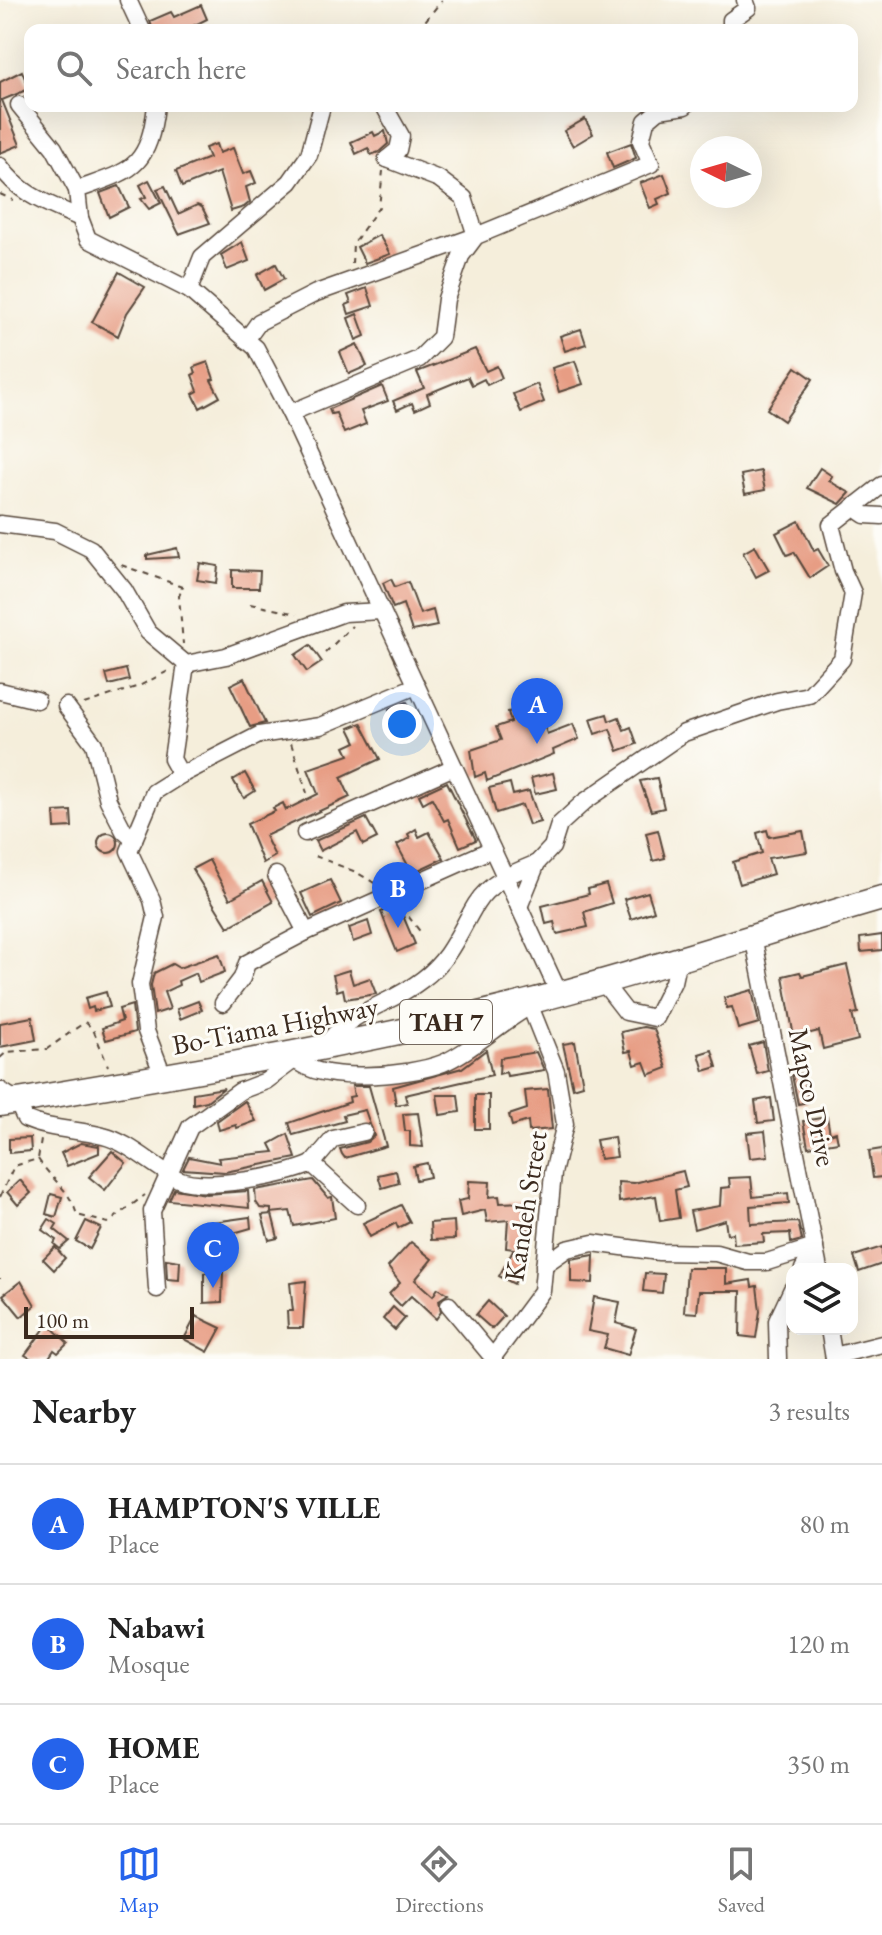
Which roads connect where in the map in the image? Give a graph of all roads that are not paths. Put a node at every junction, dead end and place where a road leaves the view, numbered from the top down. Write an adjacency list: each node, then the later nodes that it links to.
1 (128, 0): 3 (street)
2 (745, 0): 4 (street)
3 (139, 24)
4 (731, 24)
5 (19, 105): 6 (street)
6 (24, 111)
7 (25, 112): 13 (street)
8 (154, 112): 13 (street)
9 (320, 112): 16 (street)
10 (387, 112): 15 (street)
11 (657, 112): 15 (street)
12 (0, 166): 14 (street)
13 (77, 190): 14 (street)
14 (80, 218): 16 (street)
15 (476, 236): 17 (street); 18 (street)
16 (189, 290): 17 (street)
17 (246, 340): 18 (street)
18 (290, 413): 23 (street)
19 (882, 485): 20 (street)
20 (853, 507): 21 (street); 34 (street)
21 (882, 516)
22 (0, 524): 24 (street)
23 (382, 611): 24 (street); 25 (street)
24 (182, 660): 30 (street)
25 (416, 686): 29 (street); 30 (street)
26 (0, 691): 27 (street)
27 (37, 700)
28 (66, 706): 32 (street)
29 (454, 767): 31 (street); 33 (street)
30 (181, 775): 32 (street)
31 (305, 833)
32 (134, 840): 48 (street)
33 (492, 849): 36 (street); 39 (street)
34 (537, 863): 36 (street); 38 (street)
35 (276, 875): 39 (street)
36 (505, 877): 38 (street); 46 (street)
37 (882, 898): 40 (highway, Bo-Tiama Highway / TAH 7)
38 (519, 907): 43 (street)
39 (306, 932): 44 (street)
40 (753, 936): 41 (highway, Bo-Tiama Highway / TAH 7); 54 (street, Mapco Drive)
41 (678, 959): 42 (highway, Bo-Tiama Highway / TAH 7); 42 (street)
42 (602, 981): 43 (highway, Bo-Tiama Highway / TAH 7)
43 (559, 993): 45 (highway, Bo-Tiama Highway / TAH 7)
44 (223, 1003)
45 (531, 1004): 46 (highway, Bo-Tiama Highway / TAH 7); 47 (street); 57 (street, Kandeh Street)
46 (322, 1049): 47 (highway, Bo-Tiama Highway / TAH 7)
47 (292, 1057): 48 (highway, Bo-Tiama Highway / TAH 7); 52 (street)
48 (164, 1078): 49 (highway, Bo-Tiama Highway / TAH 7)
49 (6, 1099): 52 (street)
50 (364, 1132): 51 (street)
51 (312, 1164): 52 (street); 53 (street)
52 (169, 1172): 58 (street)
53 (357, 1205)
54 (815, 1247): 55 (street); 56 (street, Mapco Drive); 57 (street)
55 (806, 1263)
56 (818, 1263)
57 (544, 1265): 64 (street, Kandeh Street)
58 (157, 1289)
59 (786, 1302): 65 (street)
60 (449, 1305): 64 (street)
61 (830, 1335): 63 (street)
62 (882, 1344): 63 (street)
63 (834, 1357)
64 (494, 1358)
65 (778, 1359)

